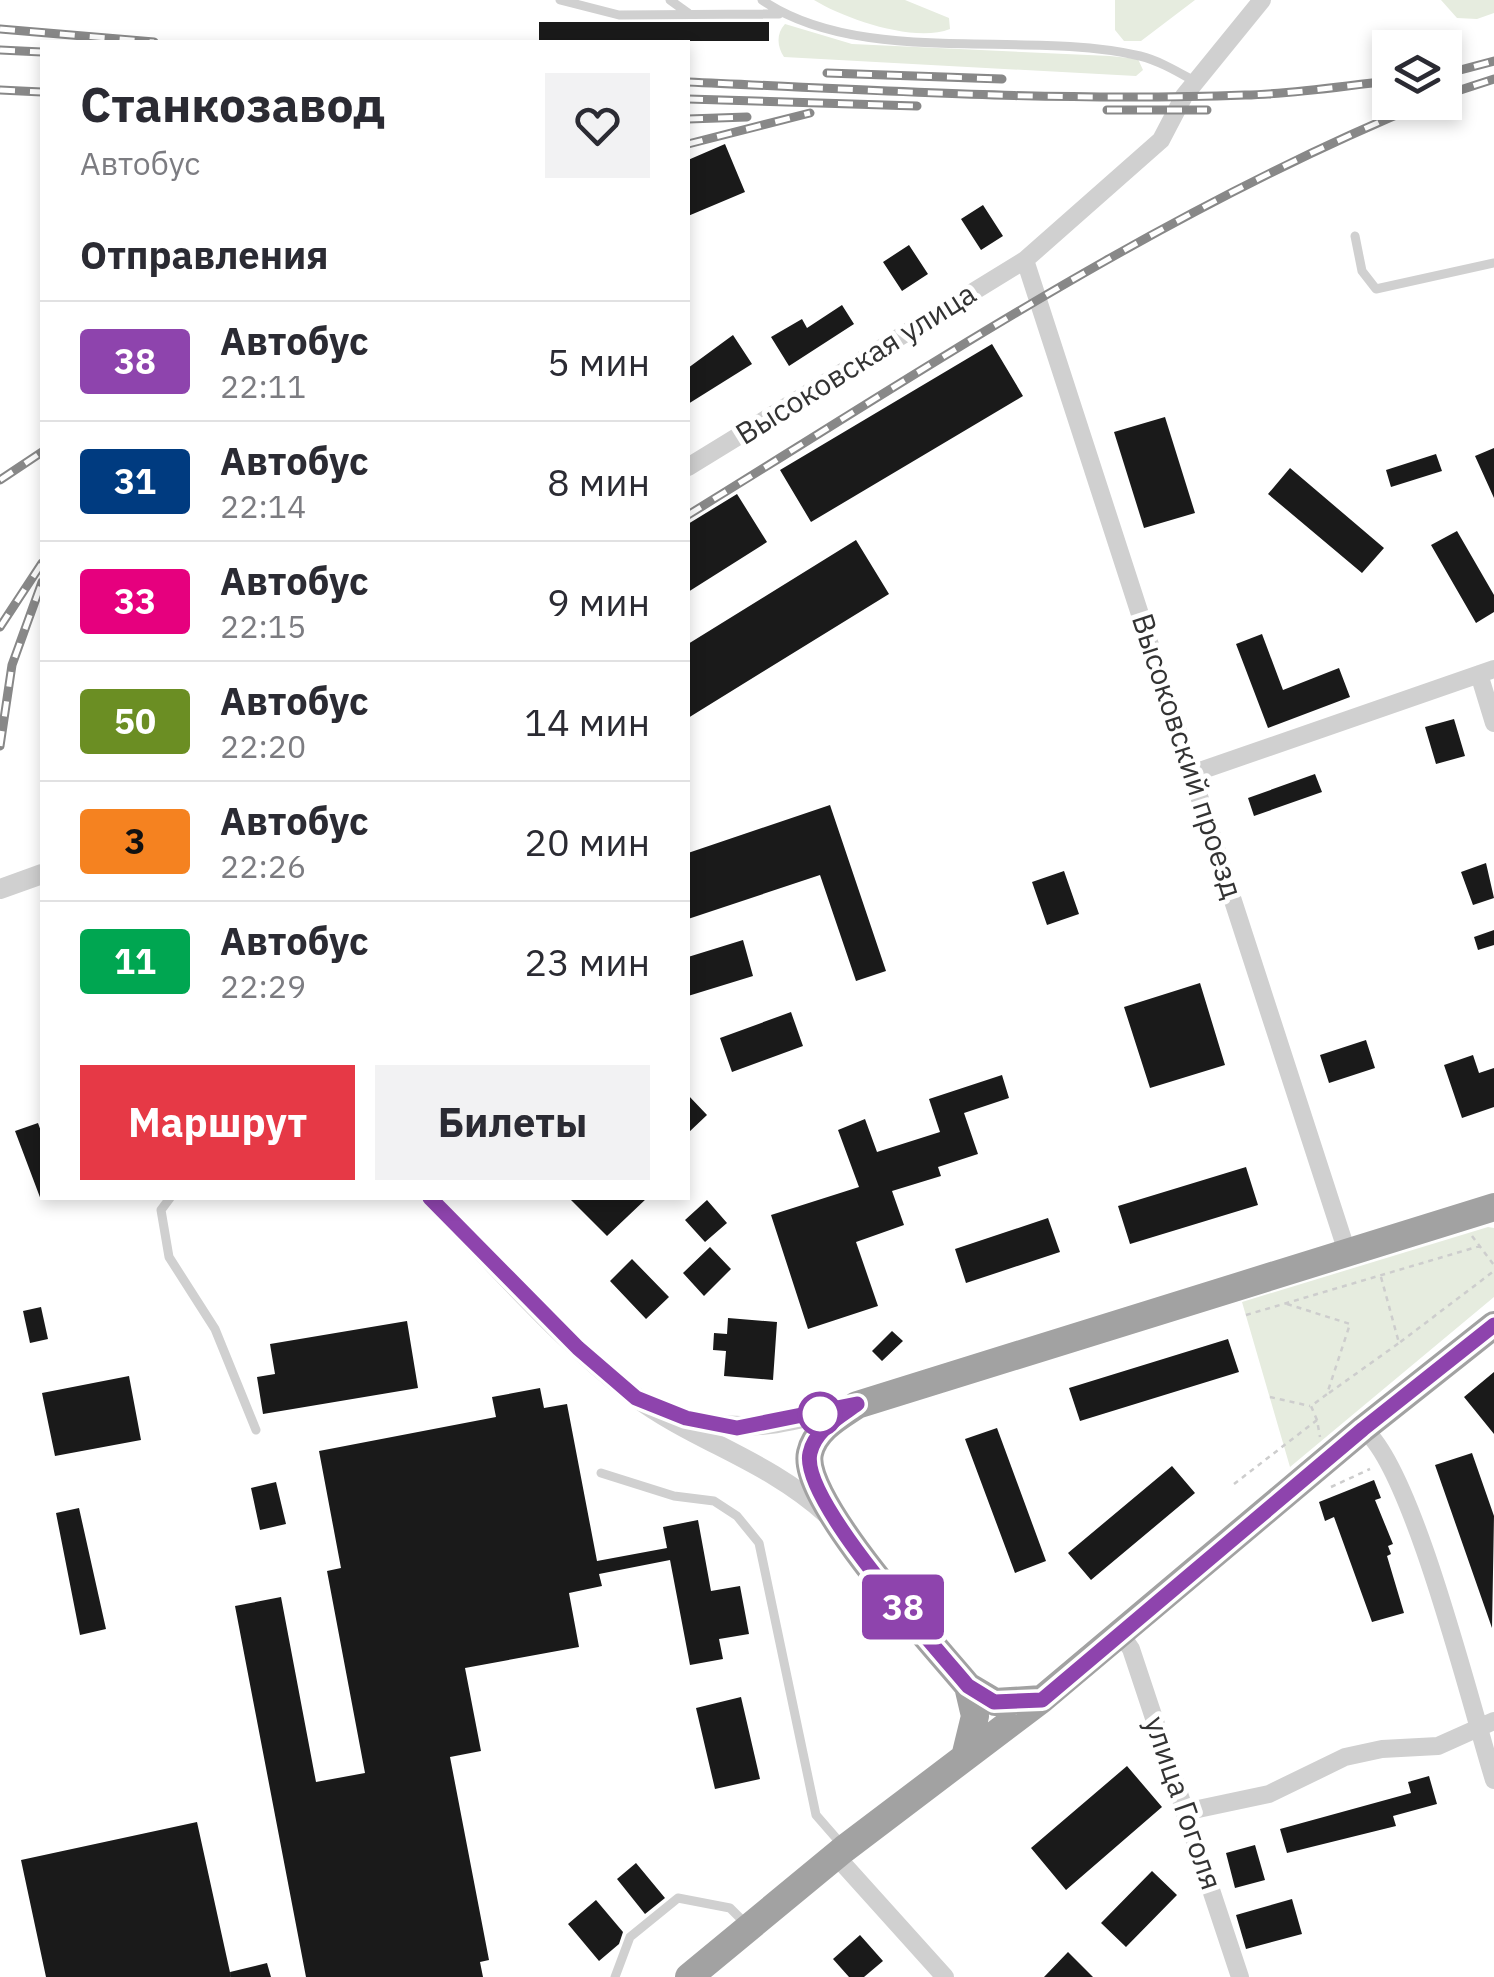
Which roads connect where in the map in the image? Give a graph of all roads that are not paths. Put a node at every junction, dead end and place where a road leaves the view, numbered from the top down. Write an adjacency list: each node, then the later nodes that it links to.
1 (560, 0): 5 (lane)
2 (670, 0): 5 (lane)
3 (762, 0): 6 (lane)
4 (1262, 0): 7 (street, Высоковская улица)
5 (691, 14): 6 (lane)
6 (782, 14): 7 (lane)
7 (1196, 82): 9 (street, Высоковская улица)
8 (1355, 236): 10 (lane)
9 (1025, 260): 11 (street, Высоковская улица); 14 (street, Высоковский проезд)
10 (1494, 263)
11 (690, 467)
12 (1487, 671): 13 (street); 14 (street)
13 (1494, 724)
14 (1194, 773): 20 (street, Высоковский проезд)
15 (38, 872): 16 (street)
16 (0, 889)
17 (168, 1200): 25 (lane)
18 (432, 1200): 22 (street)
19 (1494, 1207): 20 (highway)
20 (1347, 1252): 23 (highway)
21 (1494, 1325): 24 (highway)
22 (636, 1398): 23 (street); 27 (street)
23 (857, 1404): 27 (highway)
24 (1363, 1429): 28 (highway); 31 (street)
25 (256, 1430)
26 (601, 1473): 35 (lane)
27 (832, 1520): 29 (highway)
28 (1120, 1633): 30 (highway); 34 (street, улица Гоголя)
29 (968, 1686): 30 (highway); 32 (highway)
30 (1042, 1700): 32 (highway)
31 (1486, 1723): 33 (street); 34 (street)
32 (965, 1757): 35 (highway)
33 (1494, 1780)
34 (1184, 1812): 40 (street, улица Гоголя)
35 (840, 1852): 36 (highway); 39 (street)
36 (750, 1928): 37 (highway); 38 (lane)
37 (696, 1974)
38 (616, 1977)
39 (945, 1977)
40 (1240, 1977)

